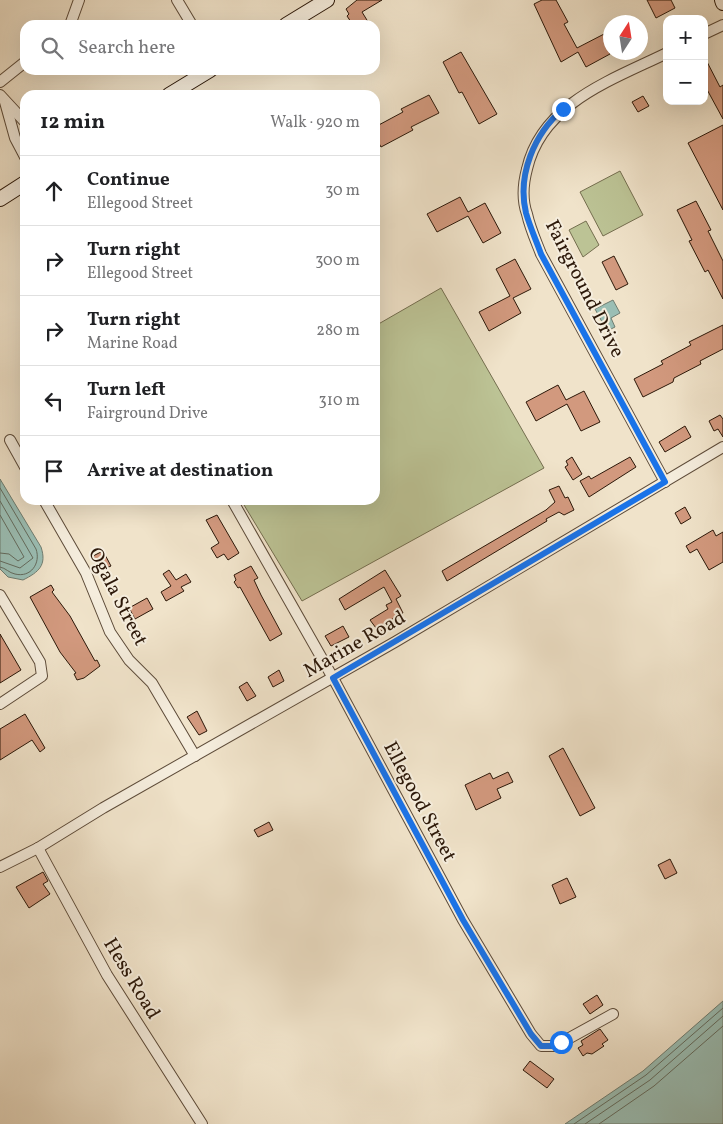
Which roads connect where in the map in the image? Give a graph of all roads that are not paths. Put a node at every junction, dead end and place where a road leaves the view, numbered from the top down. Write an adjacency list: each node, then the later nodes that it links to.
1 (79, 0): 4 (street)
2 (177, 0): 5 (street)
3 (327, 0): 6 (street)
4 (72, 20)
5 (189, 20)
6 (294, 20)
7 (723, 24): 8 (street)
8 (708, 32)
9 (663, 55): 22 (street, Fairground Drive)
10 (20, 66): 12 (street)
11 (202, 75): 13 (street)
12 (0, 82)
13 (177, 90)
14 (2, 98): 15 (street); 16 (street)
15 (20, 117)
16 (20, 148)
17 (20, 186): 18 (street)
18 (0, 199)
19 (10, 440): 21 (street)
20 (723, 447): 22 (street, Marine Road)
21 (20, 457)
22 (665, 482): 26 (street, Marine Road)
23 (47, 505): 28 (street, Ogala Street)
24 (235, 505): 26 (street, Ellegood Street)
25 (0, 595): 27 (street)
26 (333, 678): 28 (street, Marine Road); 31 (street, Ellegood Street)
27 (0, 704)
28 (195, 756): 29 (street, Marine Road)
29 (38, 848): 30 (street, Marine Road); 32 (street, Hess Road)
30 (0, 867)
31 (613, 1014)
32 (202, 1124)

